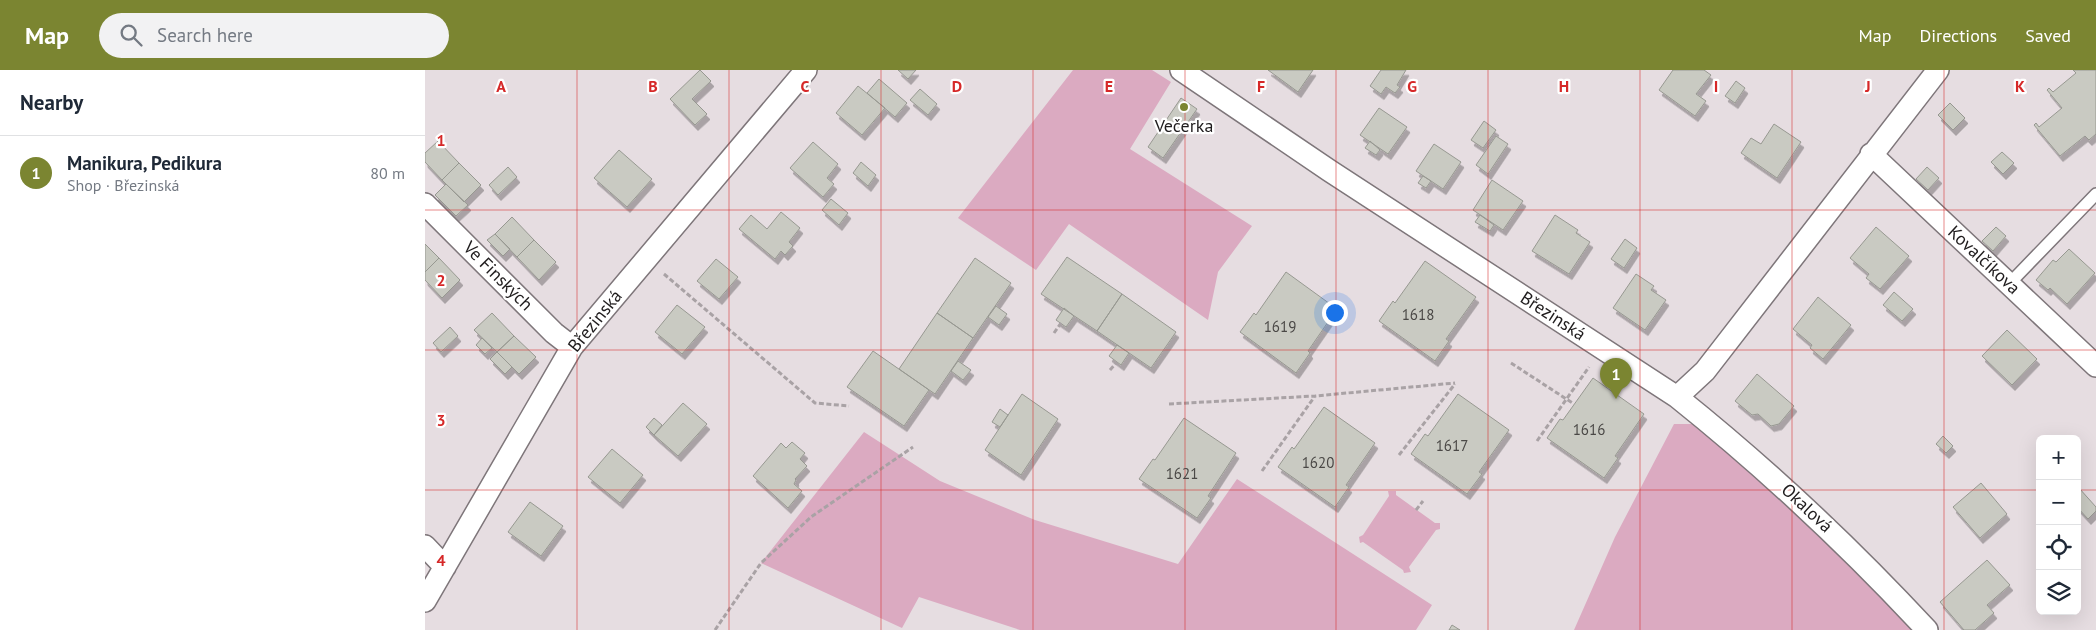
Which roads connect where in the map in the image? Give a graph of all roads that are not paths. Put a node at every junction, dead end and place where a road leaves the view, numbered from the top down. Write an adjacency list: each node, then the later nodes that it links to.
1 (1181, 70): 10 (street, Březinská)
2 (1938, 70): 4 (street)
3 (798, 73): 8 (street, Březinská)
4 (1871, 154): 7 (street, Kovalčíkova); 10 (street)
5 (2096, 194): 7 (lane)
6 (425, 204): 8 (street, Ve Finských)
7 (2009, 284): 9 (street, Kovalčíkova)
8 (572, 347): 12 (street, Březinská)
9 (2096, 366)
10 (1677, 397): 14 (street, Okalová)
11 (425, 546): 12 (street)
12 (445, 567): 13 (street, Březinská)
13 (425, 602)
14 (1927, 630)

